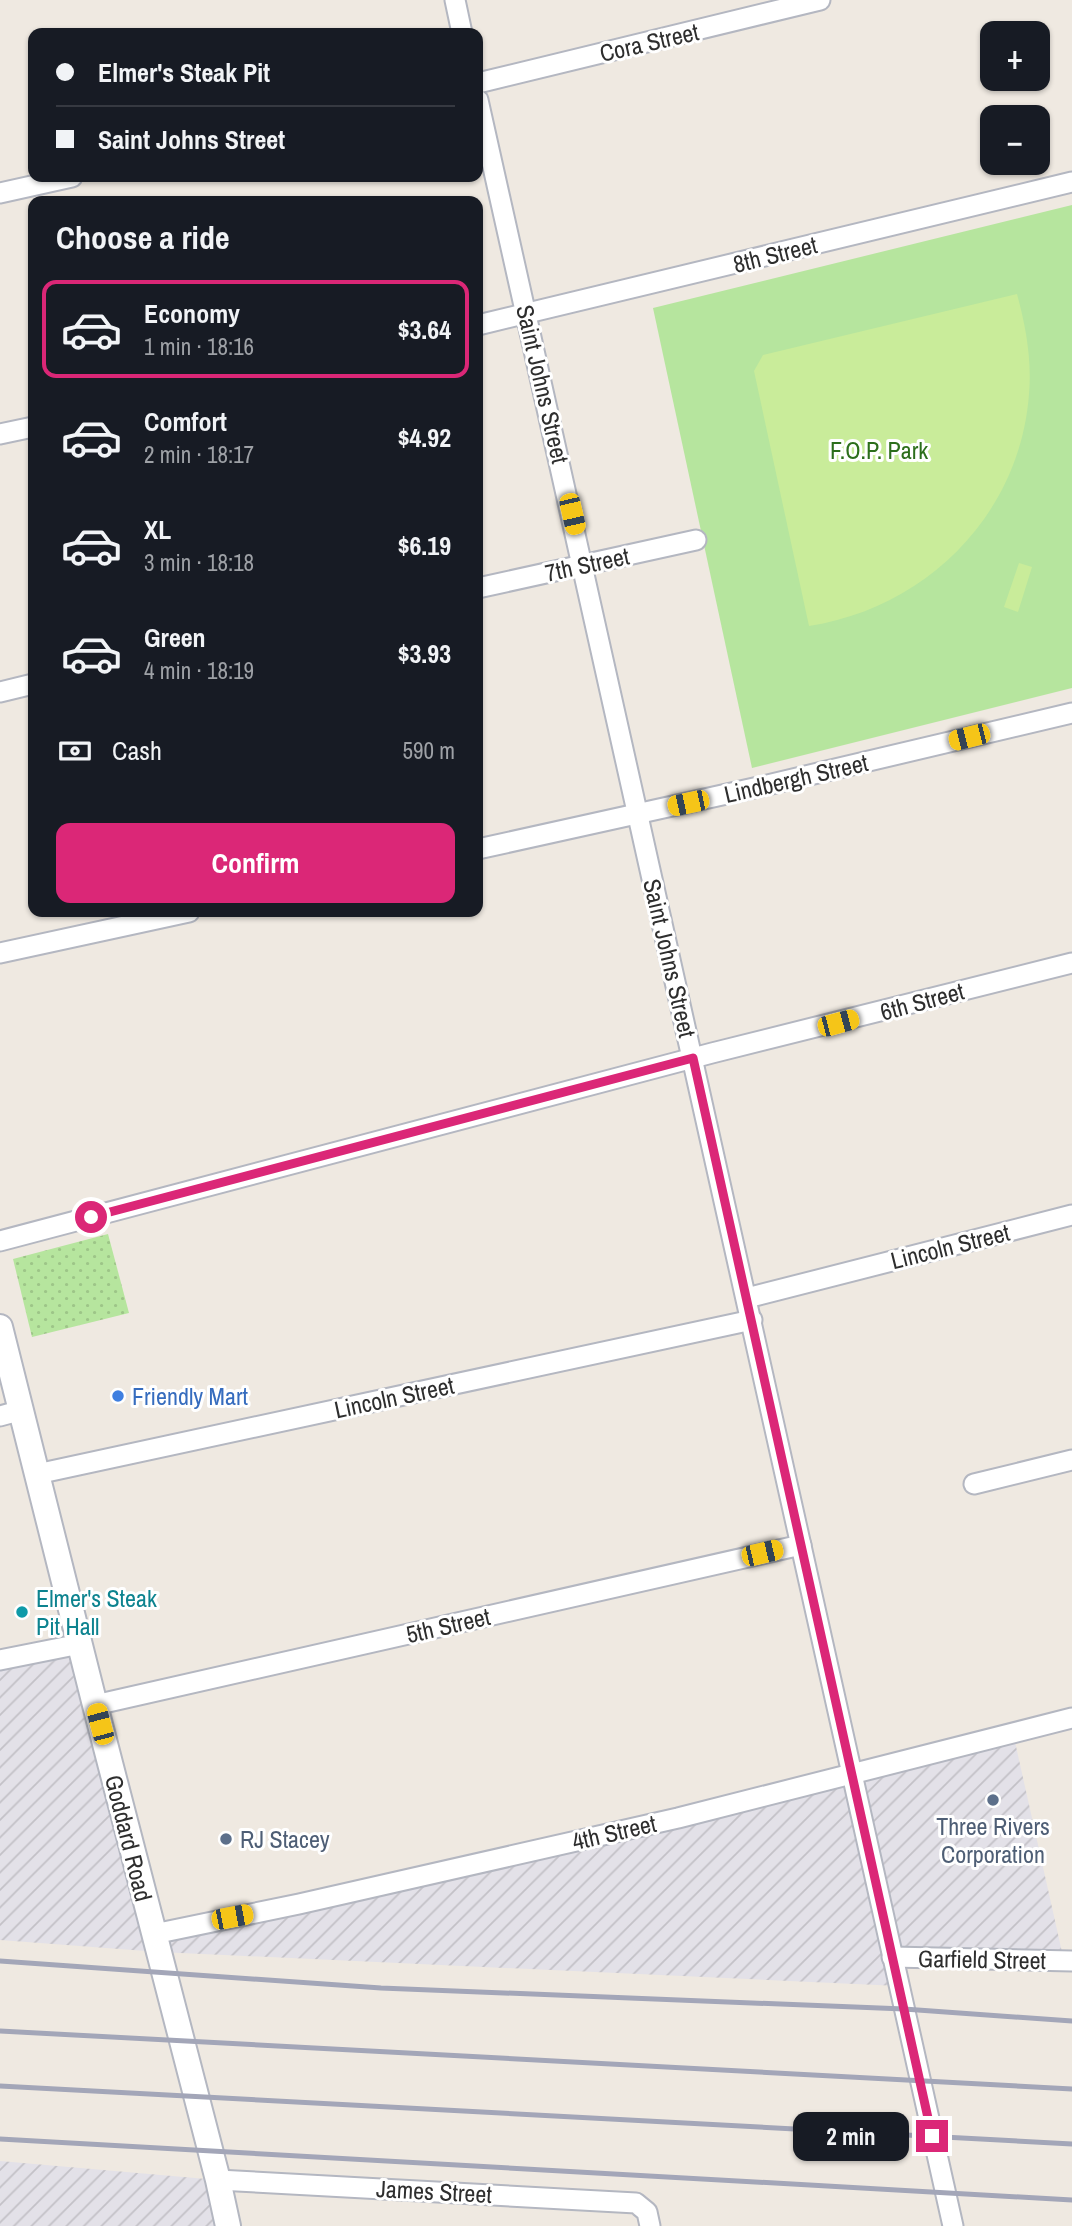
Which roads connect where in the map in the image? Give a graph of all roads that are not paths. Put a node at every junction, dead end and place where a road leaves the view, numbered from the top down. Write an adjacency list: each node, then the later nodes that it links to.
1 (455, 0): 3 (street)
2 (820, 0): 4 (street, Cora Street)
3 (461, 28)
4 (483, 81)
5 (483, 122): 9 (street, Saint Johns Street)
6 (50, 182): 8 (street)
7 (1072, 182): 9 (street, 8th Street)
8 (0, 193)
9 (527, 314): 10 (street, 8th Street); 14 (street, Saint Johns Street)
10 (483, 324)
11 (28, 428): 12 (street)
12 (0, 434)
13 (696, 540): 14 (street, 7th Street)
14 (583, 565): 15 (street, 7th Street); 19 (street, Saint Johns Street)
15 (483, 587)
16 (28, 685): 17 (street)
17 (0, 692)
18 (1072, 713): 19 (street, Lindbergh Street)
19 (638, 814): 20 (street, Lindbergh Street); 24 (street, Saint Johns Street)
20 (483, 848)
21 (167, 917): 22 (street)
22 (0, 953)
23 (1072, 963): 24 (street, 6th Street)
24 (693, 1058): 26 (street, 6th Street); 27 (street, Saint Johns Street)
25 (1072, 1215): 27 (street, Lincoln Street)
26 (0, 1241)
27 (747, 1298): 28 (street, Saint Johns Street)
28 (752, 1320): 32 (street, Lincoln Street); 34 (street, Saint Johns Street)
29 (0, 1327): 30 (street, Goddard Road)
30 (11, 1413): 32 (street, Goddard Road)
31 (1072, 1460): 33 (street)
32 (37, 1474): 35 (street, Goddard Road)
33 (974, 1484)
34 (801, 1545): 37 (street, 5th Street); 39 (street, Saint Johns Street)
35 (80, 1644): 36 (street); 37 (street, Goddard Road)
36 (0, 1660)
37 (95, 1705): 40 (street, Goddard Road)
38 (1072, 1718): 39 (street, 4th Street)
39 (852, 1775): 40 (street, 4th Street); 41 (street, Saint Johns Street)
40 (154, 1934): 43 (street, Goddard Road)
41 (892, 1957): 42 (street, Garfield Street); 46 (street, Saint Johns Street)
42 (1072, 1961)
43 (218, 2180): 44 (street, James Street); 45 (street, Goddard Road)
44 (648, 2219)
45 (228, 2226)
46 (953, 2226)

